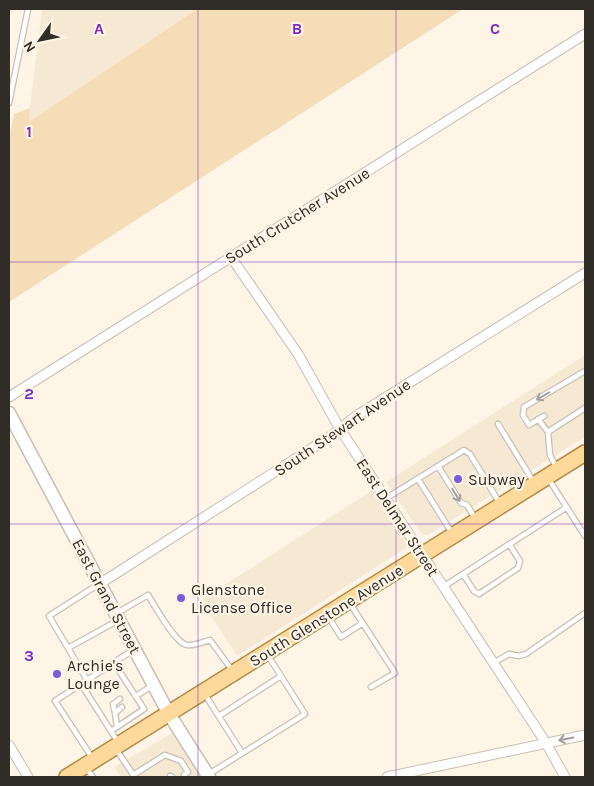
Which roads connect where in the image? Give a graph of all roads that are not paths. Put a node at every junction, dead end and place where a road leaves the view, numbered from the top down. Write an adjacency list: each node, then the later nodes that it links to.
1 (28, 9): 3 (lane)
2 (585, 34): 4 (street, South Crutcher Avenue)
3 (9, 103)
4 (231, 257): 7 (street, South Crutcher Avenue); 13 (street, East Delmar Street)
5 (585, 273): 13 (street, South Stewart Avenue)
6 (585, 371): 11 (lane, one-way to 11)
7 (9, 397)
8 (585, 408): 14 (lane)
9 (9, 413): 28 (main road, East Grand Street)
10 (544, 416): 11 (lane)
11 (538, 419): 14 (lane)
12 (498, 424): 17 (lane)
13 (340, 429): 19 (street, East Delmar Street); 28 (street, South Stewart Avenue)
14 (548, 432): 17 (lane)
15 (585, 453): 17 (main road, South Glenstone Avenue)
16 (438, 466): 18 (lane); 20 (lane); 22 (lane, one-way to 22)
17 (547, 477): 20 (main road, South Glenstone Avenue); 21 (lane)
18 (418, 479): 19 (lane); 23 (lane)
19 (385, 499): 26 (street, East Delmar Street)
20 (501, 506): 22 (main road, South Glenstone Avenue)
21 (567, 507): 24 (lane); 25 (lane)
22 (477, 521): 23 (main road, South Glenstone Avenue)
23 (454, 536): 26 (main road, South Glenstone Avenue)
24 (585, 536)
25 (509, 544): 27 (lane); 27 (lane)
26 (422, 555): 29 (street, East Delmar Street); 30 (main road, South Glenstone Avenue)
27 (463, 574): 29 (lane)
28 (101, 583): 33 (main road, East Grand Street); 35 (lane)
29 (443, 587): 39 (street, East Delmar Street)
30 (349, 601): 32 (main road, South Glenstone Avenue); 34 (lane)
31 (585, 613): 39 (lane)
32 (327, 615): 34 (lane); 37 (main road, South Glenstone Avenue)
33 (118, 617): 35 (lane); 36 (main road, East Grand Street); 40 (lane)
34 (363, 623): 45 (lane)
35 (68, 648): 42 (lane)
36 (134, 650): 38 (lane); 44 (main road, East Grand Street)
37 (267, 653): 40 (main road, South Glenstone Avenue); 41 (lane)
38 (114, 663): 42 (lane); 47 (lane)
39 (493, 663): 59 (street, East Delmar Street)
40 (235, 673): 46 (main road, South Glenstone Avenue)
41 (281, 676): 54 (lane); 62 (lane)
42 (87, 680): 43 (lane)
43 (81, 684): 57 (lane); 63 (lane)
44 (154, 685): 47 (lane); 53 (main road, East Grand Street)
45 (371, 687)
46 (204, 692): 53 (main road, South Glenstone Avenue); 54 (lane)
47 (134, 695): 49 (lane); 52 (lane)
48 (120, 699): 51 (lane)
49 (131, 702)
50 (122, 708): 51 (lane)
51 (114, 713): 55 (lane)
52 (139, 713): 55 (lane); 56 (lane)
53 (169, 714): 56 (main road, South Glenstone Avenue); 68 (main road, East Grand Street)
54 (219, 716): 62 (lane)
55 (117, 727): 57 (lane)
56 (149, 727): 61 (main road, South Glenstone Avenue)
57 (111, 731): 61 (lane)
58 (585, 735): 59 (street, one-way to 59)
59 (546, 743): 69 (street); 70 (street, East Delmar Street)
60 (9, 745): 66 (street)
61 (117, 747): 63 (main road, South Glenstone Avenue); 64 (lane)
62 (242, 753): 68 (lane)
63 (91, 768): 67 (main road, South Glenstone Avenue)
64 (134, 776): 65 (lane)
65 (184, 776)
66 (28, 777)
67 (67, 777)
68 (207, 777)
69 (387, 777)
70 (565, 777)

